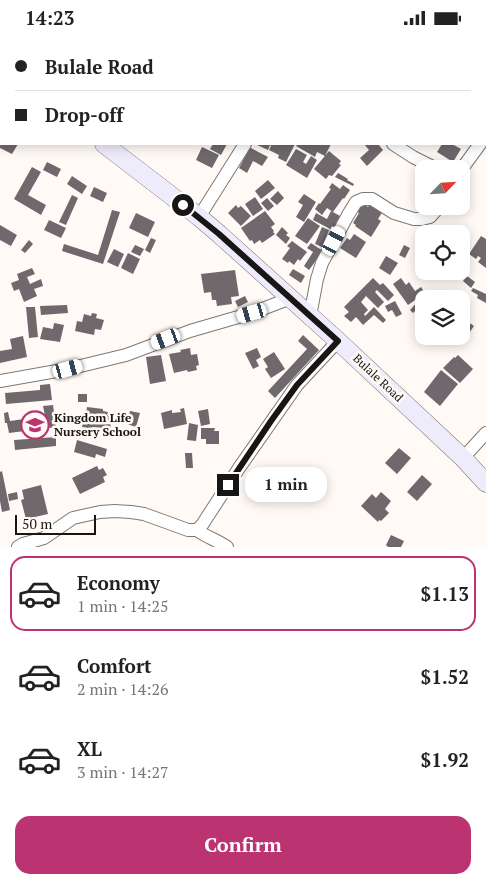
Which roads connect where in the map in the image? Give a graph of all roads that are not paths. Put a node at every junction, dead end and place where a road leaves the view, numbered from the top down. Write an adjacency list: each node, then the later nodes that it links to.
1 (105, 145): 8 (street, Bulale Road)
2 (244, 145): 8 (street)
3 (395, 145): 5 (street)
4 (479, 145): 6 (street)
5 (419, 160)
6 (468, 160)
7 (432, 215): 10 (street)
8 (198, 217): 9 (street, Bulale Road)
9 (291, 298): 10 (street, Bulale Road); 12 (street)
10 (310, 316): 11 (street, Bulale Road)
11 (338, 341): 14 (street, Bulale Road); 16 (street)
12 (0, 381)
13 (486, 433): 14 (street)
14 (463, 458): 15 (street, Bulale Road)
15 (486, 483)
16 (197, 530): 17 (street); 18 (street)
17 (18, 547)
18 (228, 547)

